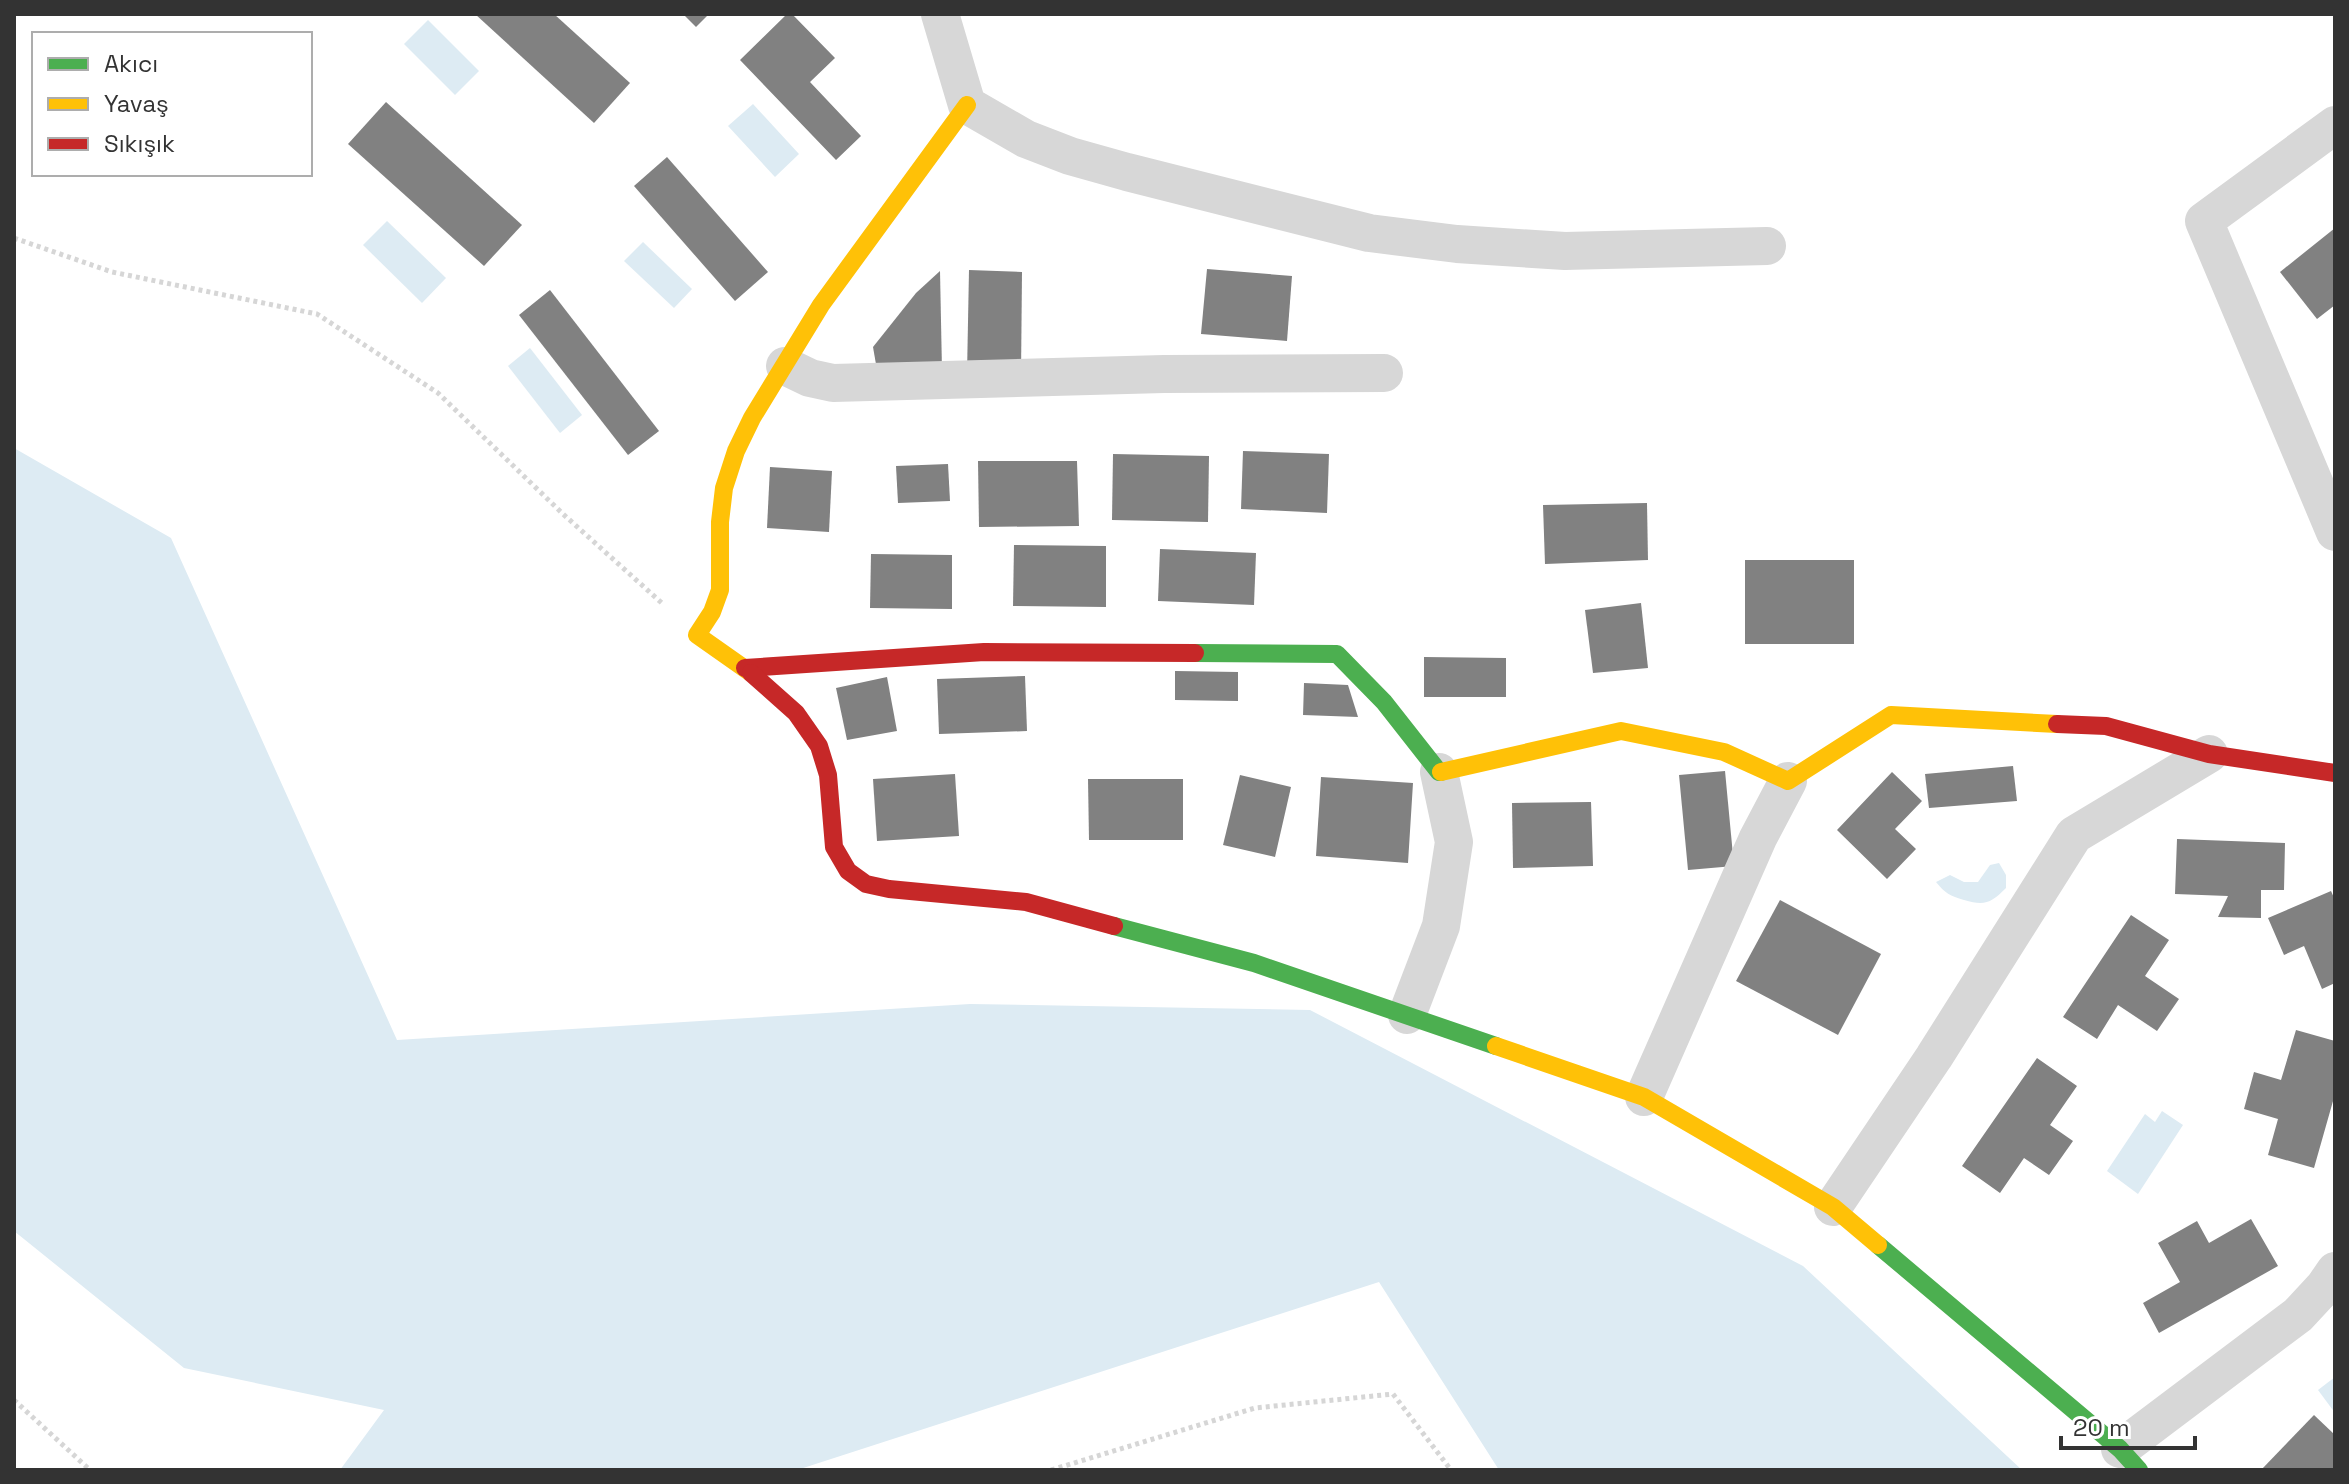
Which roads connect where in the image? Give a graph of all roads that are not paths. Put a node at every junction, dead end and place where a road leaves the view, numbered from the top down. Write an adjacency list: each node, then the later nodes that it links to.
1 (940, 14): 2 (street)
2 (967, 105): 4 (street); 5 (street)
3 (2335, 125): 7 (street)
4 (1767, 246)
5 (785, 366): 6 (street); 8 (street)
6 (1384, 373)
7 (2335, 532)
8 (745, 668): 10 (street); 13 (street)
9 (2209, 754): 11 (street); 12 (street); 15 (street)
10 (1439, 772): 12 (street); 13 (street)
11 (2335, 773)
12 (1788, 781): 14 (street)
13 (1407, 1015): 14 (street)
14 (1644, 1097): 15 (street)
15 (1833, 1207): 17 (street)
16 (2335, 1271): 17 (street)
17 (2130, 1460)

